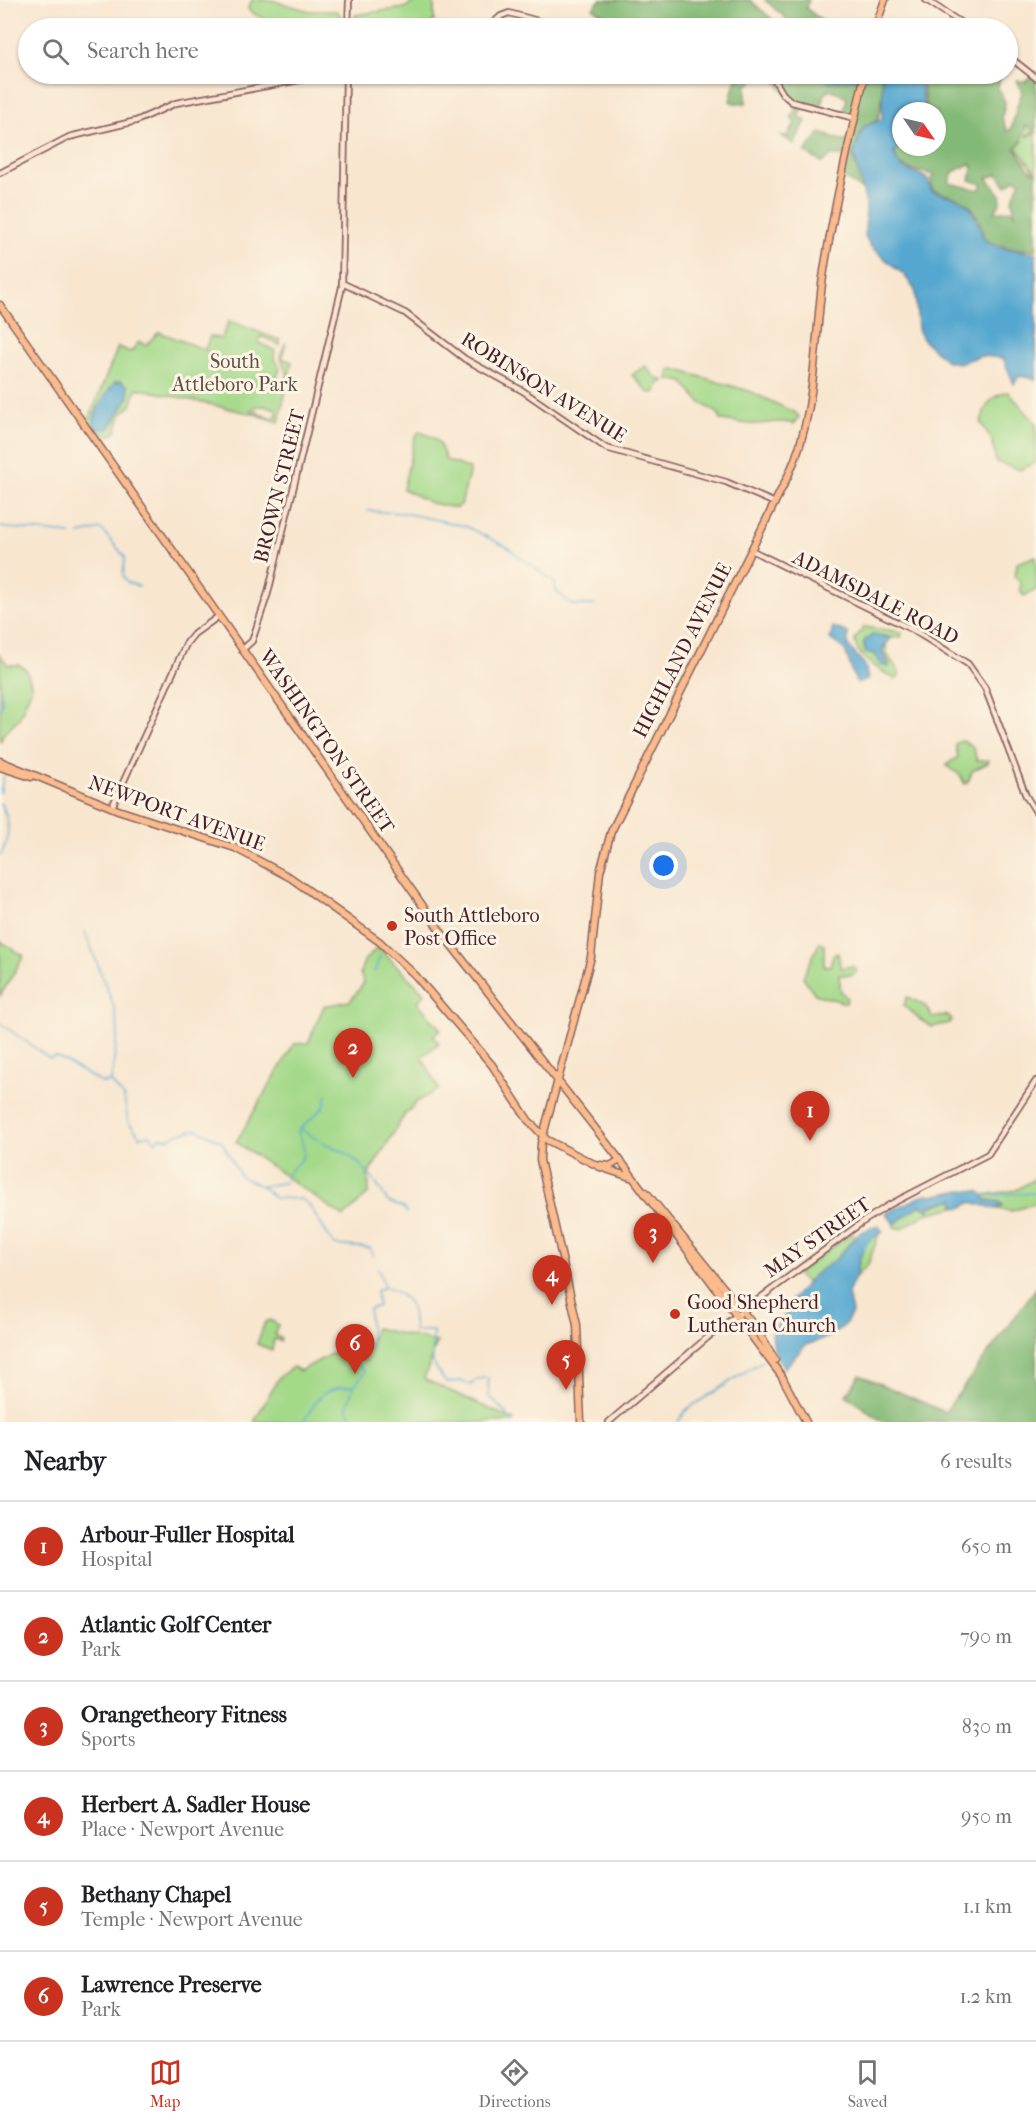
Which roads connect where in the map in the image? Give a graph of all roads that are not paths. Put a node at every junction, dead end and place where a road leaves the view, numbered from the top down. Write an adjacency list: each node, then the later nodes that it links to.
1 (349, 0): 4 (street)
2 (885, 0): 7 (main road)
3 (926, 0): 8 (street)
4 (348, 18)
5 (499, 18): 6 (street)
6 (530, 18)
7 (879, 18)
8 (954, 18)
9 (1018, 64): 10 (street)
10 (1036, 78)
11 (280, 84): 16 (street)
12 (346, 84): 17 (street, BROWN STREET)
13 (777, 84): 15 (street)
14 (862, 84): 15 (main road, HIGHLAND AVENUE)
15 (855, 117): 19 (main road, HIGHLAND AVENUE)
16 (0, 173)
17 (342, 283): 19 (street, ROBINSON AVENUE); 22 (street, BROWN STREET)
18 (0, 305): 21 (main road, WASHINGTON STREET)
19 (775, 503): 20 (main road, HIGHLAND AVENUE)
20 (751, 550): 27 (street, ADAMSDALE ROAD); 29 (main road, HIGHLAND AVENUE)
21 (219, 616): 22 (main road, WASHINGTON STREET); 26 (street)
22 (242, 650): 29 (main road, WASHINGTON STREET)
23 (0, 761): 25 (main road, NEWPORT AVENUE)
24 (0, 767): 25 (main road, NEWPORT AVENUE)
25 (43, 780): 26 (main road, NEWPORT AVENUE)
26 (112, 807): 30 (main road, NEWPORT AVENUE)
27 (1036, 812)
28 (1036, 1081): 34 (street, MAY STREET)
29 (559, 1082): 30 (main road, HIGHLAND AVENUE); 31 (main road, WASHINGTON STREET)
30 (543, 1137): 32 (main road, NEWPORT AVENUE); 35 (main road)
31 (620, 1160): 32 (main road); 33 (main road, WASHINGTON STREET)
32 (591, 1162): 33 (main road, NEWPORT AVENUE)
33 (637, 1183): 34 (main road, WASHINGTON STREET)
34 (740, 1313): 36 (street, MAY STREET); 37 (main road, WASHINGTON STREET)
35 (581, 1422)
36 (609, 1422)
37 (806, 1422)

